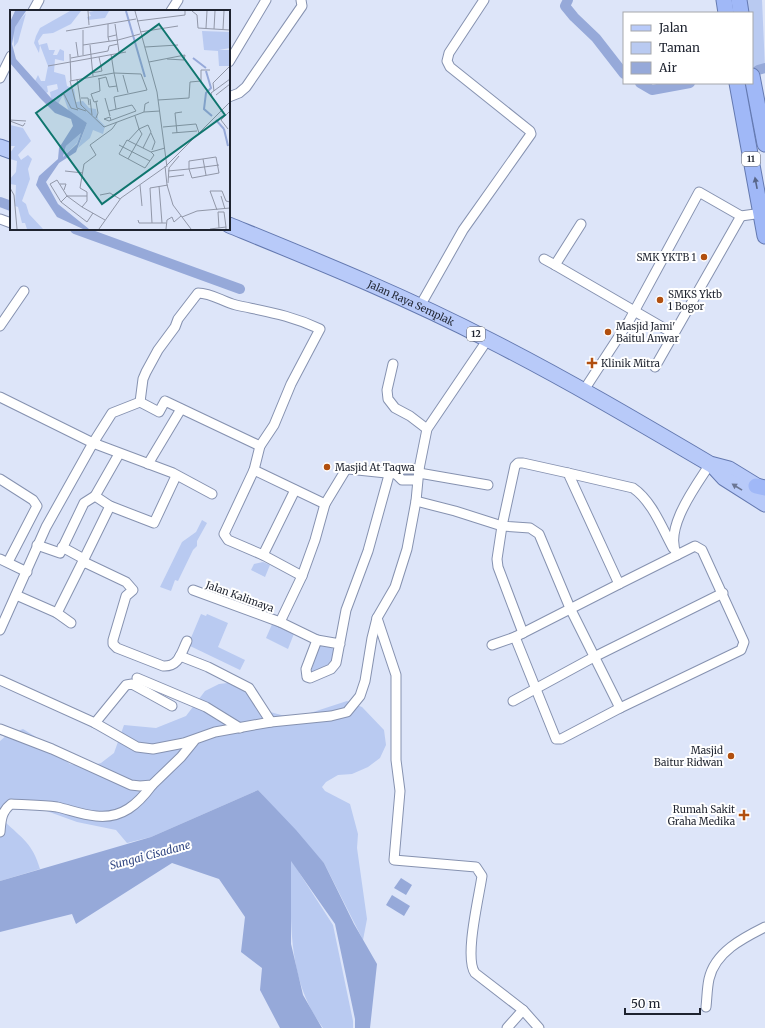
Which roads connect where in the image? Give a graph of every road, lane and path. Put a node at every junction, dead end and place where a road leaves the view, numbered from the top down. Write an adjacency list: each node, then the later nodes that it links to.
1 (39, 0): 8 (street)
2 (178, 0): 9 (street)
3 (266, 0): 13 (street)
4 (301, 0): 17 (street)
5 (484, 0): 31 (street)
6 (724, 0): 10 (highway)
7 (739, 0): 11 (highway)
8 (34, 10)
9 (172, 10)
10 (726, 12)
11 (741, 12)
12 (10, 58): 14 (street)
13 (230, 60)
14 (0, 78)
15 (753, 81): 18 (highway, 11)
16 (737, 84): 21 (highway, 11, one-way to 16)
17 (230, 97)
18 (765, 144)
19 (0, 147): 20 (main road)
20 (10, 151)
21 (762, 213): 22 (street); 27 (highway, 11)
22 (741, 216): 32 (street); 34 (street)
23 (0, 219): 24 (street)
24 (10, 223)
25 (581, 224): 29 (street)
26 (230, 225): 31 (main road, Jalan Raya Semplak / 12)
27 (765, 236)
28 (544, 259): 29 (street)
29 (555, 265): 32 (street)
30 (24, 291): 33 (street)
31 (420, 306): 35 (main road, Jalan Raya Semplak / 12)
32 (634, 310): 34 (street); 38 (street)
33 (0, 326)
34 (674, 334): 37 (street)
35 (488, 339): 38 (main road, Jalan Raya Semplak / 12); 42 (street)
36 (393, 364): 42 (street)
37 (656, 367)
38 (584, 390): 47 (main road, Jalan Raya Semplak / 12)
39 (0, 397): 43 (street)
40 (140, 402): 41 (street); 43 (street); 44 (street)
41 (181, 409): 44 (street); 46 (street)
42 (427, 429): 51 (street)
43 (93, 443): 45 (street); 65 (street)
44 (260, 446): 48 (street)
45 (119, 454): 46 (street); 58 (street)
46 (148, 464): 52 (street)
47 (711, 464): 55 (main road, Jalan Raya Semplak / 12); 61 (main road, Jalan Raya Semplak / 12, one-way to 47); 68 (street)
48 (254, 470): 56 (street); 69 (street)
49 (568, 473): 64 (street); 68 (street); 74 (street)
50 (393, 474): 51 (street); 60 (street); 87 (street)
51 (418, 474): 54 (street); 59 (street)
52 (176, 476): 57 (street); 62 (street)
53 (1, 482): 63 (street)
54 (488, 485)
55 (762, 488)
56 (295, 490): 60 (street); 69 (street)
57 (212, 494)
58 (95, 496): 62 (street); 67 (street)
59 (416, 501): 64 (street); 80 (street)
60 (325, 504): 73 (street)
61 (765, 504)
62 (110, 506): 71 (street)
63 (29, 519): 65 (street); 70 (street)
64 (502, 526): 78 (street); 84 (street)
65 (46, 527): 66 (street)
66 (37, 545): 67 (street); 72 (street)
67 (62, 547): 71 (street)
68 (675, 552): 74 (street); 76 (street)
69 (263, 555): 73 (street)
70 (4, 561): 72 (street)
71 (83, 562): 79 (street); 89 (street)
72 (27, 572): 77 (street)
73 (302, 576): 81 (street)
74 (619, 584): 78 (street)
75 (193, 590): 81 (street, Jalan Kalimaya)
76 (723, 593): 90 (street); 96 (street)
77 (16, 595): 79 (street); 83 (street)
78 (570, 608): 84 (street); 90 (street)
79 (57, 613): 82 (street)
80 (377, 618): 97 (street); 106 (street)
81 (280, 622): 85 (street, Jalan Kalimaya)
82 (71, 624)
83 (0, 630)
84 (519, 635): 88 (street); 93 (street)
85 (317, 640): 87 (street, Jalan Kalimaya); 87 (street)
86 (187, 641): 89 (street)
87 (340, 644)
88 (492, 645)
89 (180, 656): 97 (street)
90 (594, 657): 93 (street); 96 (street)
91 (137, 678): 99 (street)
92 (0, 680): 98 (street)
93 (536, 689): 94 (street); 96 (street)
94 (512, 701)
95 (172, 706): 98 (street)
96 (620, 708)
97 (271, 722): 99 (street)
98 (95, 723): 101 (street)
99 (240, 728): 101 (street)
100 (0, 729): 102 (street)
101 (194, 740): 102 (street)
102 (152, 785): 103 (street)
103 (0, 832)
104 (765, 927): 105 (street)
105 (706, 1007)
106 (523, 1010): 107 (street); 108 (street)
107 (507, 1028)
108 (539, 1028)

